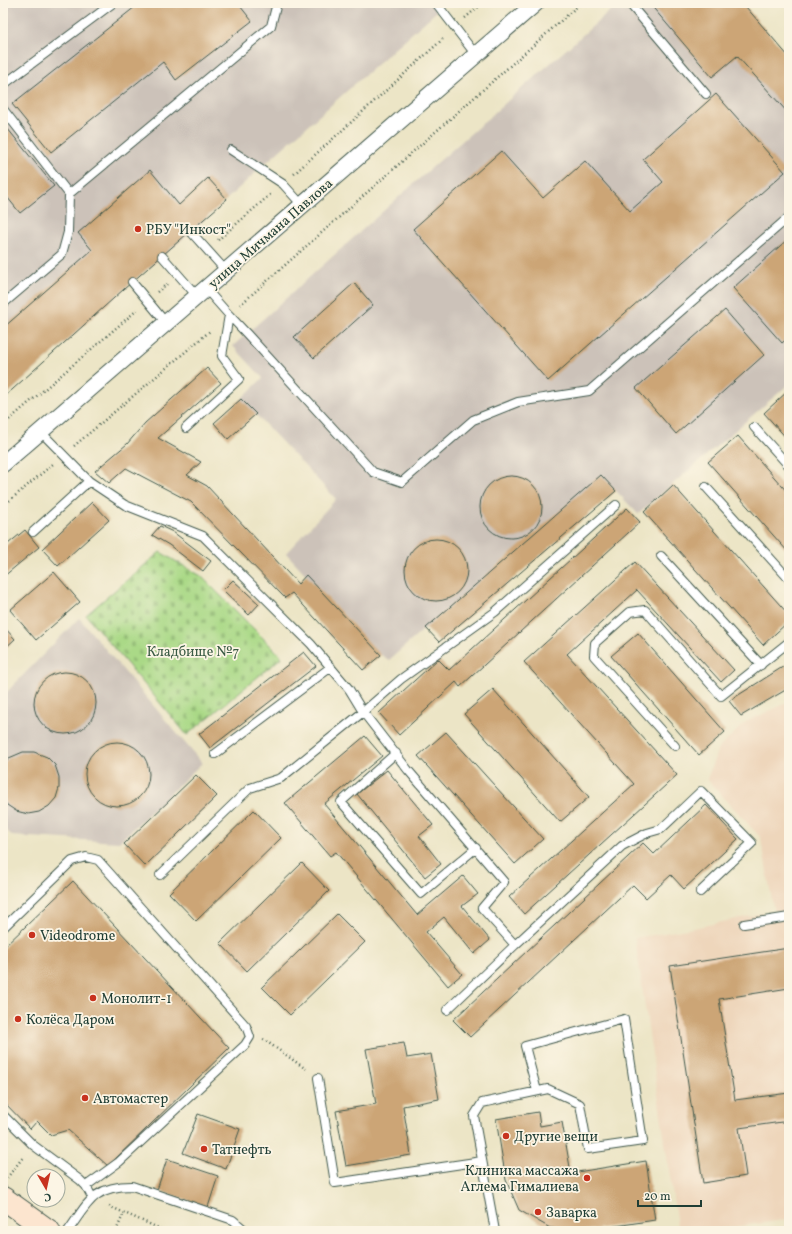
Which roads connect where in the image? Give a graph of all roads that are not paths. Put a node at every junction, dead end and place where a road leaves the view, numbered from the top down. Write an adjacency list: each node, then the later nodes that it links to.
1 (113, 3): 7 (lane)
2 (277, 3): 11 (lane)
3 (436, 3): 6 (lane)
4 (536, 3): 6 (street, улица Мичмана Павлова)
5 (629, 3): 8 (lane)
6 (476, 55): 12 (street, улица Мичмана Павлова)
7 (3, 85)
8 (706, 94)
9 (3, 109): 11 (lane)
10 (231, 150): 12 (lane)
11 (69, 194): 19 (lane)
12 (302, 205): 16 (street, улица Мичмана Павлова)
13 (789, 217): 20 (lane)
14 (191, 232): 16 (lane)
15 (162, 256): 18 (lane)
16 (226, 271): 18 (street, улица Мичмана Павлова)
17 (132, 282): 21 (lane)
18 (201, 292): 20 (lane); 21 (street, улица Мичмана Павлова)
19 (3, 304)
20 (228, 316): 23 (lane)
21 (166, 323): 24 (street, улица Мичмана Павлова)
22 (754, 427): 26 (lane)
23 (186, 428)
24 (40, 431): 25 (street, улица Мичмана Павлова); 27 (lane)
25 (3, 464)
26 (789, 466)
27 (89, 481): 30 (lane); 35 (lane)
28 (706, 486): 32 (lane)
29 (616, 505): 36 (lane)
30 (33, 532)
31 (661, 556): 34 (lane)
32 (789, 580)
33 (789, 642): 34 (lane)
34 (761, 665): 37 (lane)
35 (331, 667): 36 (lane); 38 (lane)
36 (363, 712): 39 (lane); 41 (lane)
37 (675, 746)
38 (215, 754)
39 (396, 754): 40 (lane); 40 (lane)
40 (476, 848): 46 (lane)
41 (160, 874)
42 (700, 892): 46 (lane)
43 (789, 917): 44 (lane)
44 (744, 924)
45 (3, 928): 52 (lane)
46 (515, 945): 47 (lane)
47 (446, 1010)
48 (318, 1078): 51 (lane)
49 (537, 1091): 49 (lane); 51 (lane)
50 (3, 1115): 52 (lane)
51 (482, 1161): 58 (lane)
52 (86, 1186): 53 (lane)
53 (92, 1197): 56 (lane); 57 (lane)
54 (7, 1208): 55 (main road)
55 (49, 1231)
56 (68, 1231)
57 (246, 1231)
58 (496, 1231)

